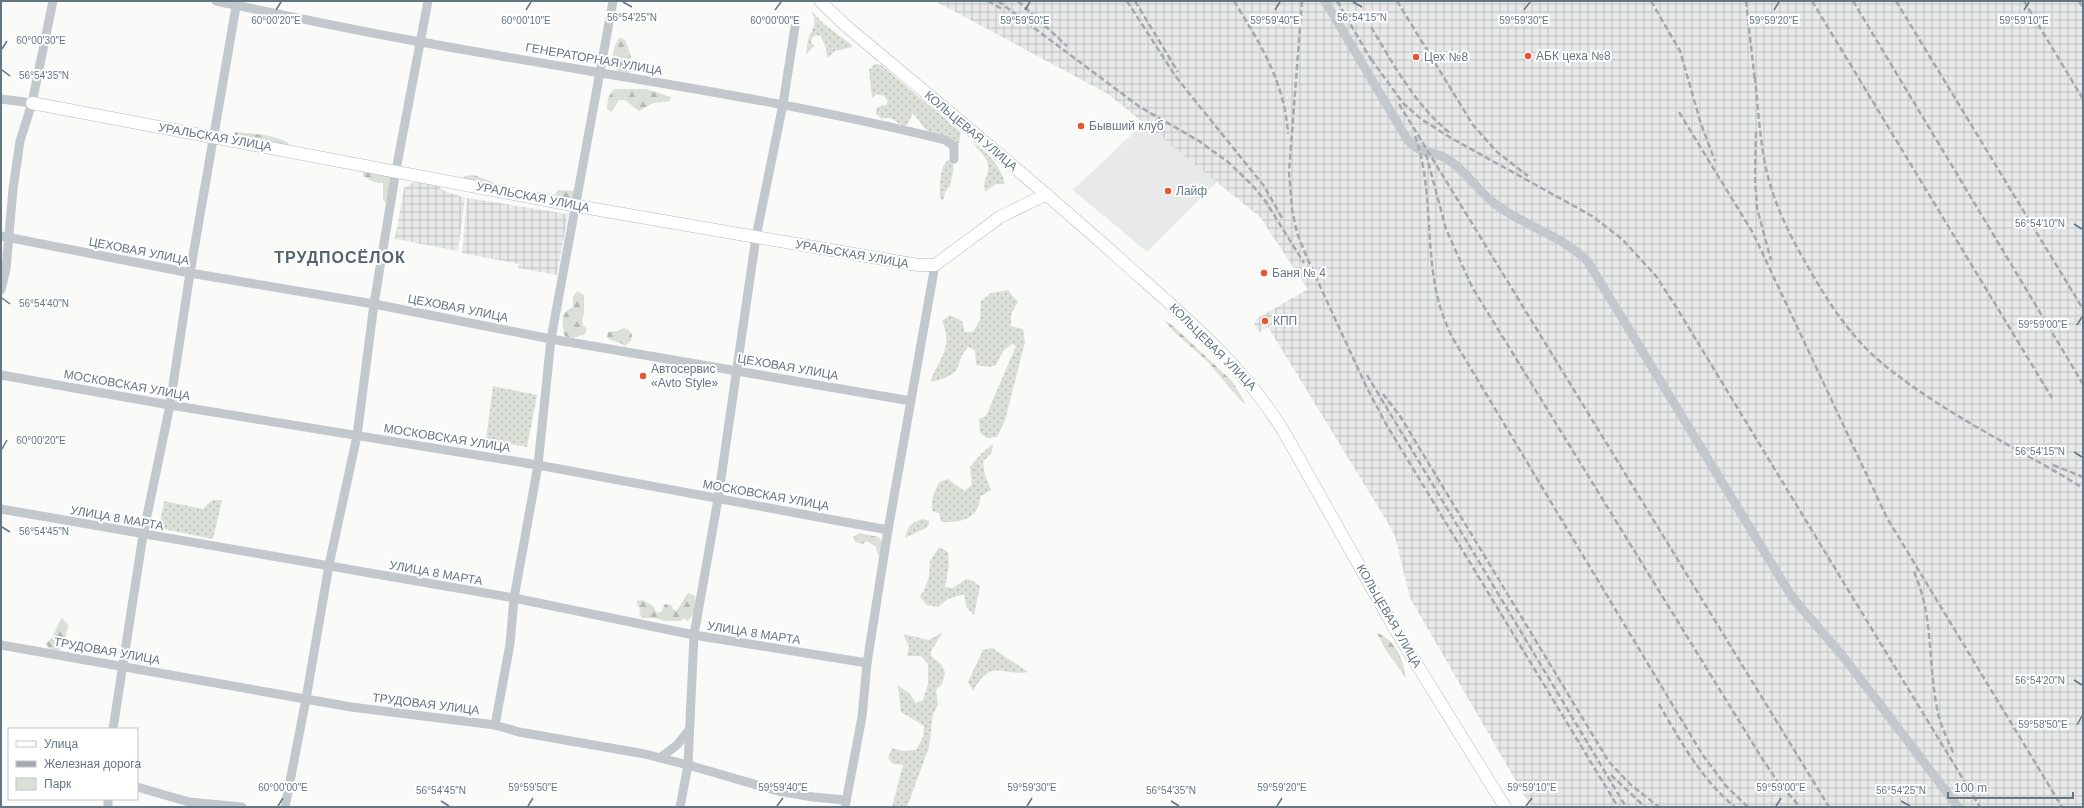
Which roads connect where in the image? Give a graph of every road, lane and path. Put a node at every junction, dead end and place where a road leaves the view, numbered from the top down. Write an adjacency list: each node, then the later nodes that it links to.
1 (53, 1): 12 (street)
2 (216, 1): 7 (street, ГЕНЕРАТОРНАЯ УЛИЦА)
3 (428, 1): 9 (street)
4 (613, 1): 10 (street)
5 (820, 1): 17 (street, КОЛЬЦЕВАЯ УЛИЦА)
6 (1325, 1): 54 (street)
7 (236, 3): 9 (street, ГЕНЕРАТОРНАЯ УЛИЦА); 14 (street)
8 (795, 27): 13 (street)
9 (420, 42): 10 (street, ГЕНЕРАТОРНАЯ УЛИЦА); 16 (street)
10 (601, 72): 13 (street, ГЕНЕРАТОРНАЯ УЛИЦА); 18 (street)
11 (1, 100): 12 (street, УРАЛЬСКАЯ УЛИЦА)
12 (32, 103): 14 (street, УРАЛЬСКАЯ УЛИЦА); 19 (street)
13 (784, 104): 15 (street, ГЕНЕРАТОРНАЯ УЛИЦА); 20 (street)
14 (212, 136): 16 (street, УРАЛЬСКАЯ УЛИЦА); 22 (street)
15 (954, 158)
16 (396, 170): 18 (street, УРАЛЬСКАЯ УЛИЦА); 24 (street)
17 (1047, 194): 21 (street); 53 (street, КОЛЬЦЕВАЯ УЛИЦА)
18 (576, 206): 20 (street, УРАЛЬСКАЯ УЛИЦА); 25 (street)
19 (5, 237): 22 (street, ЦЕХОВАЯ УЛИЦА); 23 (street)
20 (756, 237): 21 (street, УРАЛЬСКАЯ УЛИЦА); 26 (street)
21 (935, 265): 28 (street)
22 (190, 273): 24 (street, ЦЕХОВАЯ УЛИЦА); 29 (street)
23 (1, 290)
24 (374, 304): 25 (street, ЦЕХОВАЯ УЛИЦА); 30 (street)
25 (552, 338): 26 (street, ЦЕХОВАЯ УЛИЦА); 31 (street)
26 (736, 370): 28 (street, ЦЕХОВАЯ УЛИЦА); 32 (street)
27 (1, 375): 29 (street, МОСКОВСКАЯ УЛИЦА)
28 (910, 401): 34 (street)
29 (170, 405): 30 (street, МОСКОВСКАЯ УЛИЦА); 35 (street)
30 (356, 436): 31 (street, МОСКОВСКАЯ УЛИЦА); 36 (street)
31 (538, 466): 32 (street, МОСКОВСКАЯ УЛИЦА); 37 (street)
32 (718, 499): 34 (street, МОСКОВСКАЯ УЛИЦА); 38 (street)
33 (1, 509): 35 (street, УЛИЦА 8 МАРТА)
34 (888, 530): 40 (street)
35 (143, 535): 36 (street, УЛИЦА 8 МАРТА); 41 (street)
36 (329, 565): 37 (street, УЛИЦА 8 МАРТА); 42 (street)
37 (514, 598): 38 (street, УЛИЦА 8 МАРТА); 43 (street)
38 (694, 635): 40 (street, УЛИЦА 8 МАРТА); 45 (street)
39 (1, 645): 41 (street, ТРУДОВАЯ УЛИЦА)
40 (867, 663): 49 (street)
41 (124, 666): 42 (street, ТРУДОВАЯ УЛИЦА); 44 (street)
42 (306, 699): 43 (street, ТРУДОВАЯ УЛИЦА); 51 (street)
43 (495, 725): 46 (street, ТРУДОВАЯ УЛИЦА)
44 (114, 728)
45 (689, 729): 46 (street); 47 (street)
46 (660, 758): 47 (street, ТРУДОВАЯ УЛИЦА)
47 (688, 765): 49 (street, ТРУДОВАЯ УЛИЦА); 52 (street)
48 (138, 787): 50 (street)
49 (845, 804)
50 (242, 807)
51 (285, 807)
52 (680, 807)
53 (1505, 807)
54 (1958, 807)

